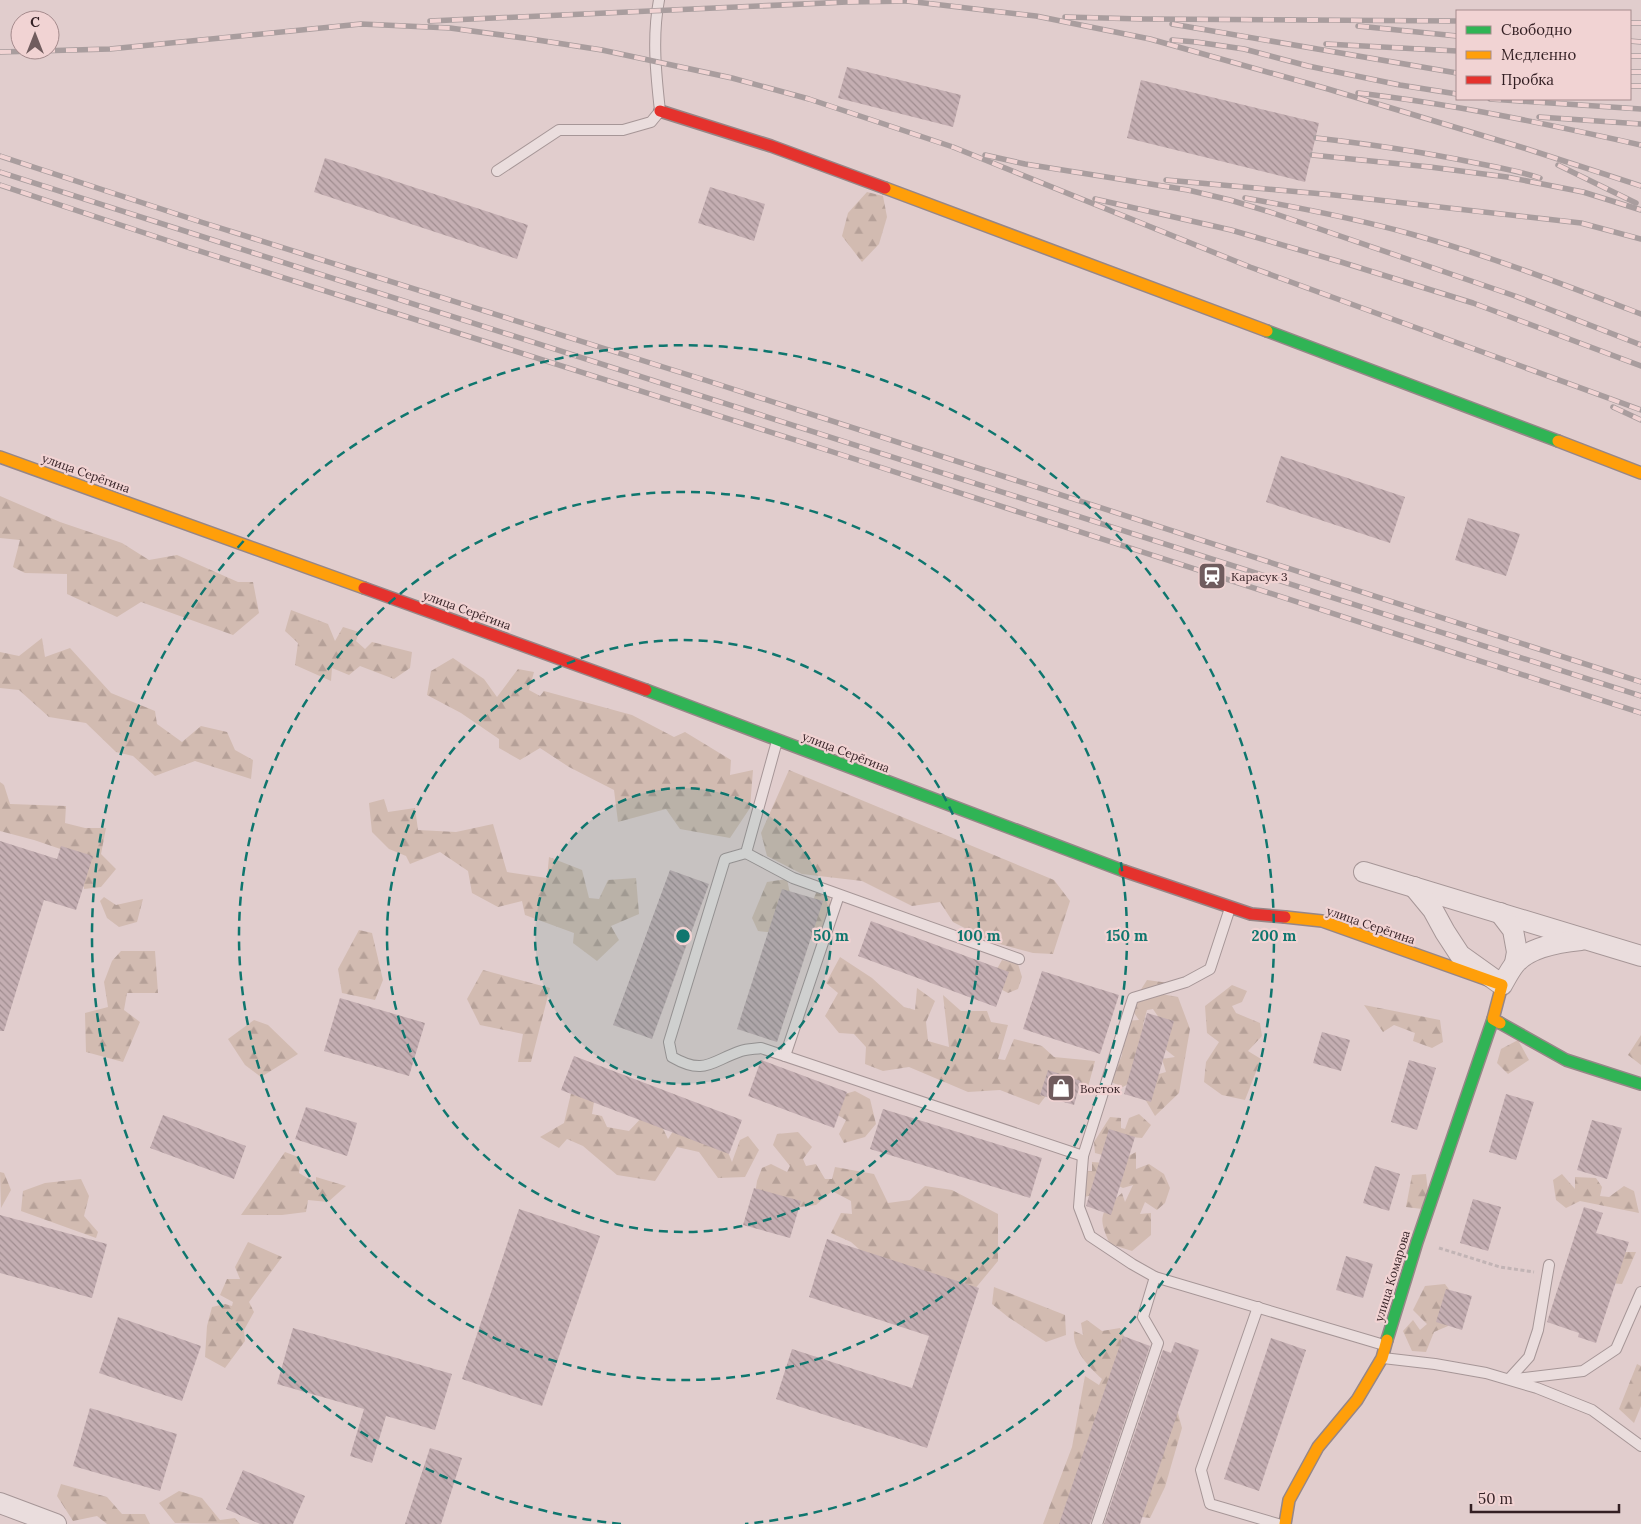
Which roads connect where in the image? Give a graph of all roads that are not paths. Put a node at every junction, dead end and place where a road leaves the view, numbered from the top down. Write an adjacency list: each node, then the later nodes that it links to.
1 (659, 0): 2 (lane)
2 (660, 111): 3 (lane); 5 (street)
3 (498, 171)
4 (0, 457): 6 (street, улица Серёгина)
5 (1641, 472)
6 (777, 740): 7 (lane); 12 (street, улица Серёгина)
7 (746, 853): 10 (lane); 21 (lane)
8 (1364, 872): 9 (street)
9 (1414, 887): 13 (street); 19 (street)
10 (839, 895): 17 (lane); 21 (lane)
11 (1289, 905): 14 (lane)
12 (1230, 907): 14 (street, улица Серёгина); 23 (lane)
13 (1500, 913): 15 (street); 18 (street)
14 (1287, 918): 19 (street, улица Серёгина)
15 (1588, 940): 16 (street); 18 (street)
16 (1641, 956)
17 (1019, 959)
18 (1515, 963): 19 (street)
19 (1502, 985): 20 (street)
20 (1493, 1019): 22 (street); 28 (street, улица Комарова)
21 (785, 1056): 23 (lane)
22 (1641, 1084)
23 (1083, 1156): 25 (lane)
24 (1548, 1269): 30 (lane)
25 (1156, 1277): 27 (lane); 34 (lane)
26 (1641, 1292): 30 (lane)
27 (1258, 1307): 28 (lane); 35 (lane)
28 (1385, 1345): 29 (street, улица Комарова)
29 (1382, 1358): 30 (lane); 36 (street, улица Комарова)
30 (1509, 1379): 31 (lane)
31 (1641, 1446)
32 (0, 1503): 33 (street)
33 (56, 1524)
34 (1097, 1524)
35 (1278, 1524)
36 (1285, 1524)

